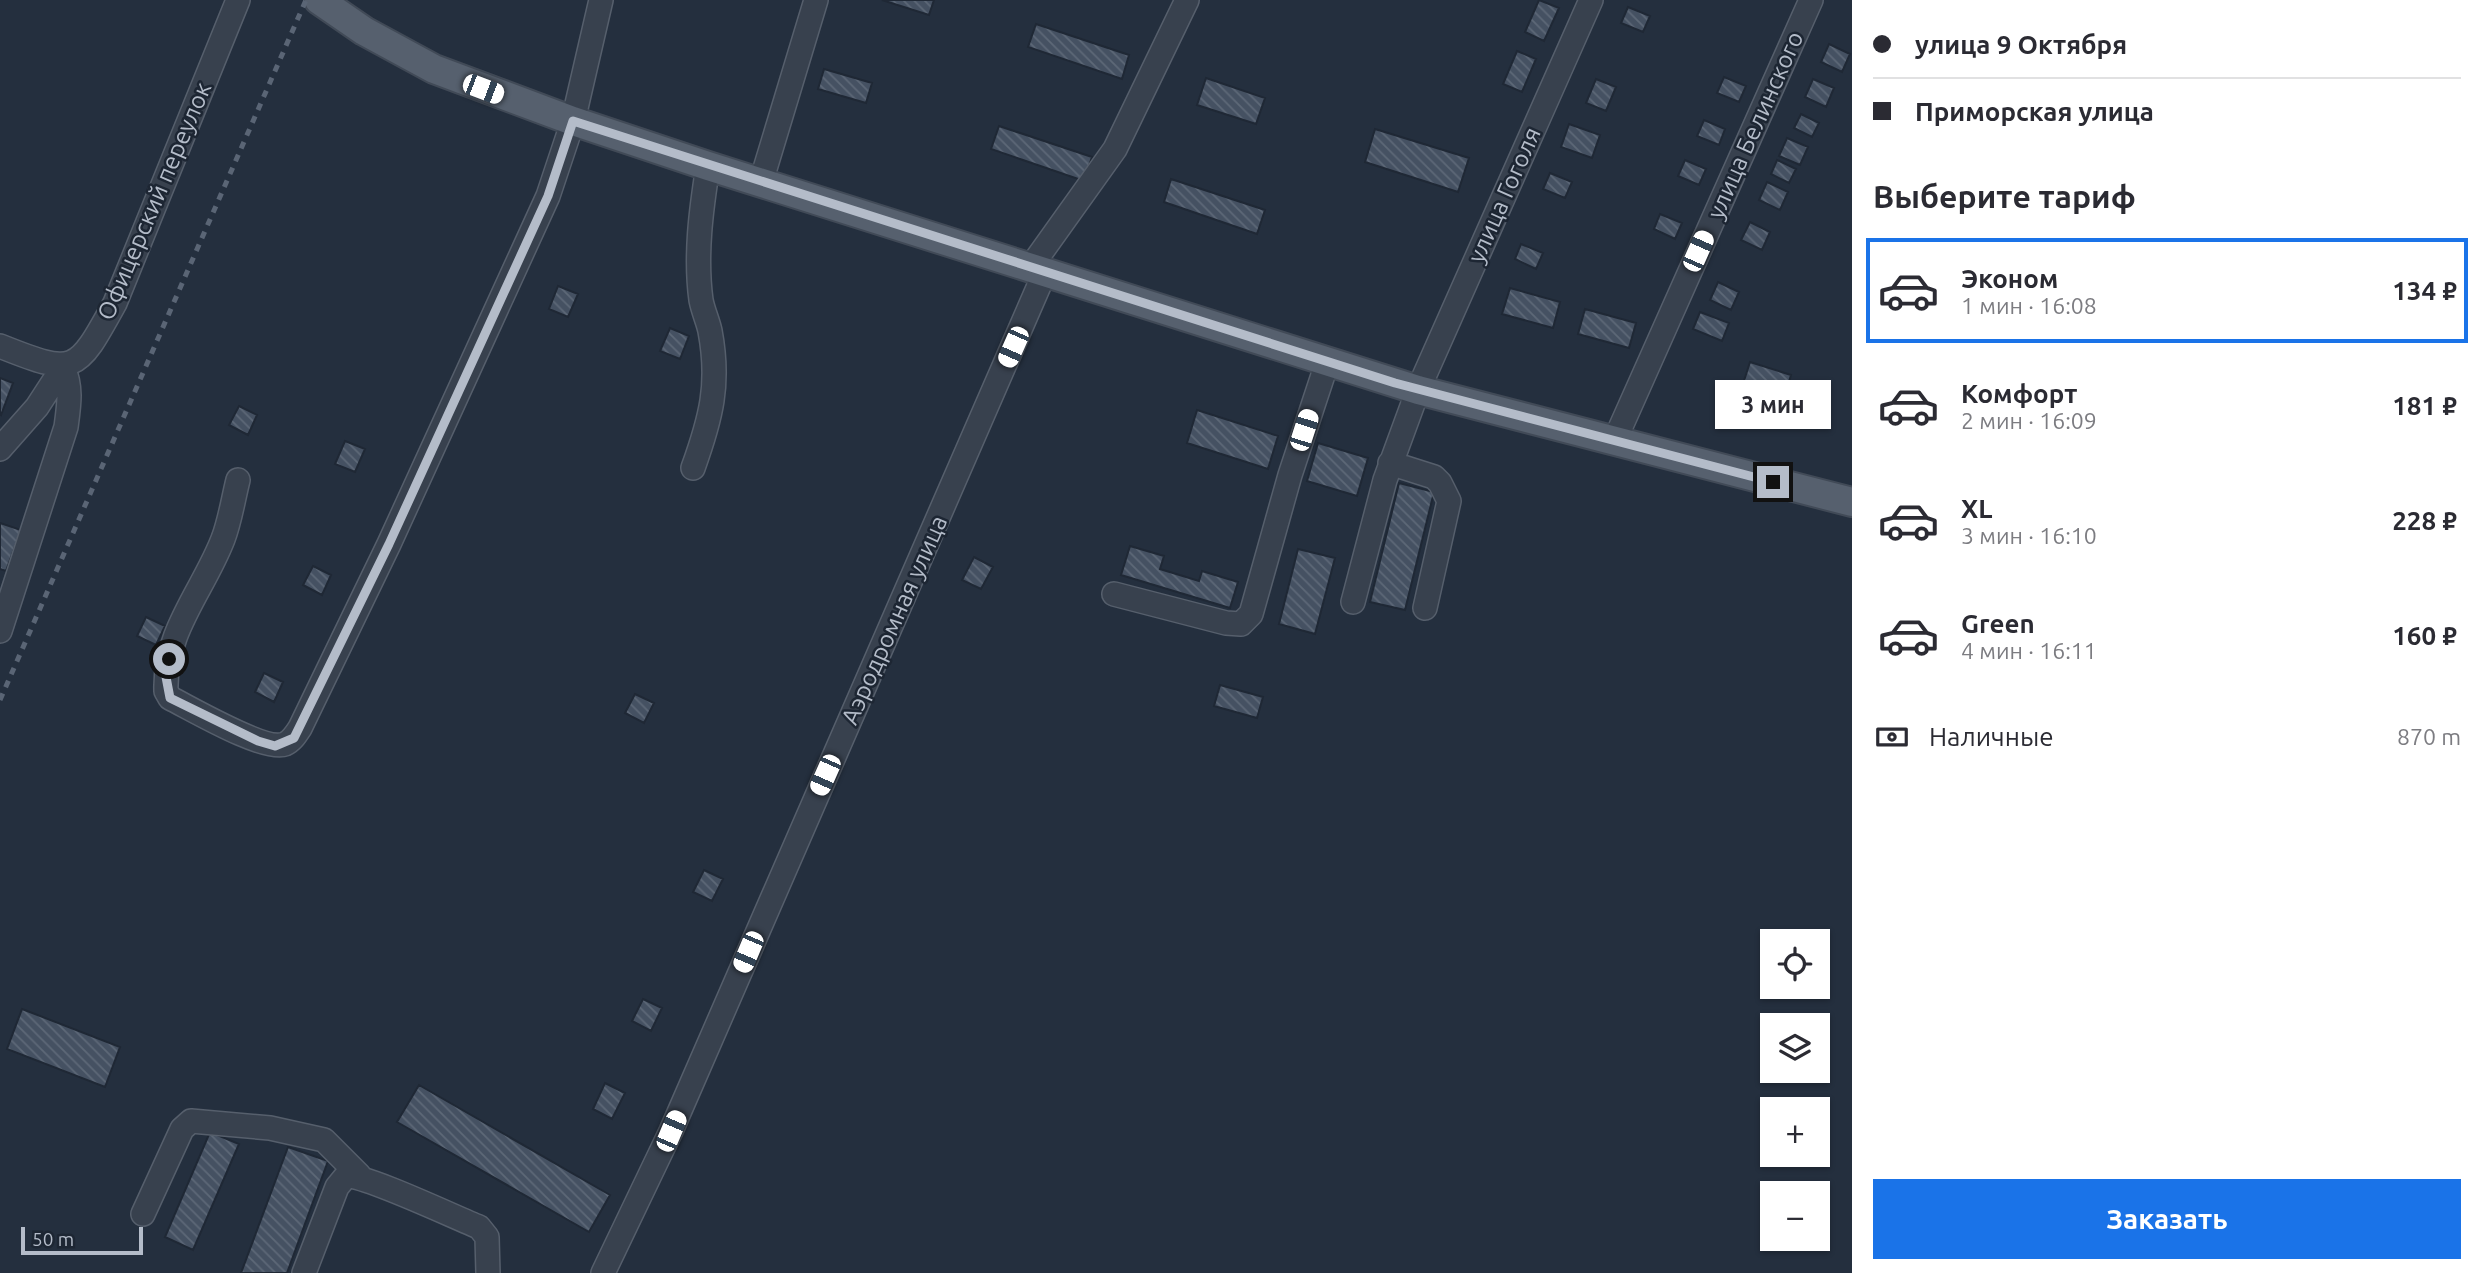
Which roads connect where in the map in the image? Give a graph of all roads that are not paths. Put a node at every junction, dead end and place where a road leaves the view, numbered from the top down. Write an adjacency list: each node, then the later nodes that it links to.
1 (238, 0): 14 (street, Офицерский переулок)
2 (319, 0): 8 (main road)
3 (601, 0): 8 (street)
4 (816, 0): 10 (street)
5 (1187, 0): 11 (street, Аэродромная улица)
6 (1591, 0): 15 (street, улица Гоголя)
7 (1811, 0): 16 (street, улица Белинского)
8 (573, 121): 9 (main road); 20 (street)
9 (708, 166): 10 (main road); 19 (street)
10 (761, 182): 11 (main road)
11 (1038, 270): 13 (main road); 30 (street, Аэродромная улица)
12 (0, 346): 14 (street)
13 (1326, 363): 15 (main road); 22 (street)
14 (63, 367): 17 (street, Офицерский переулок); 25 (street)
15 (1418, 390): 16 (main road); 18 (street, улица Гоголя)
16 (1614, 442): 21 (main road)
17 (0, 449)
18 (1390, 463): 23 (street, улица Гоголя); 24 (street)
19 (693, 468)
20 (238, 481)
21 (1852, 502)
22 (1114, 594)
23 (1353, 601)
24 (1424, 608)
25 (0, 631)
26 (359, 1175): 27 (street); 28 (street); 29 (street)
27 (143, 1214)
28 (304, 1273)
29 (488, 1273)
30 (603, 1273)

